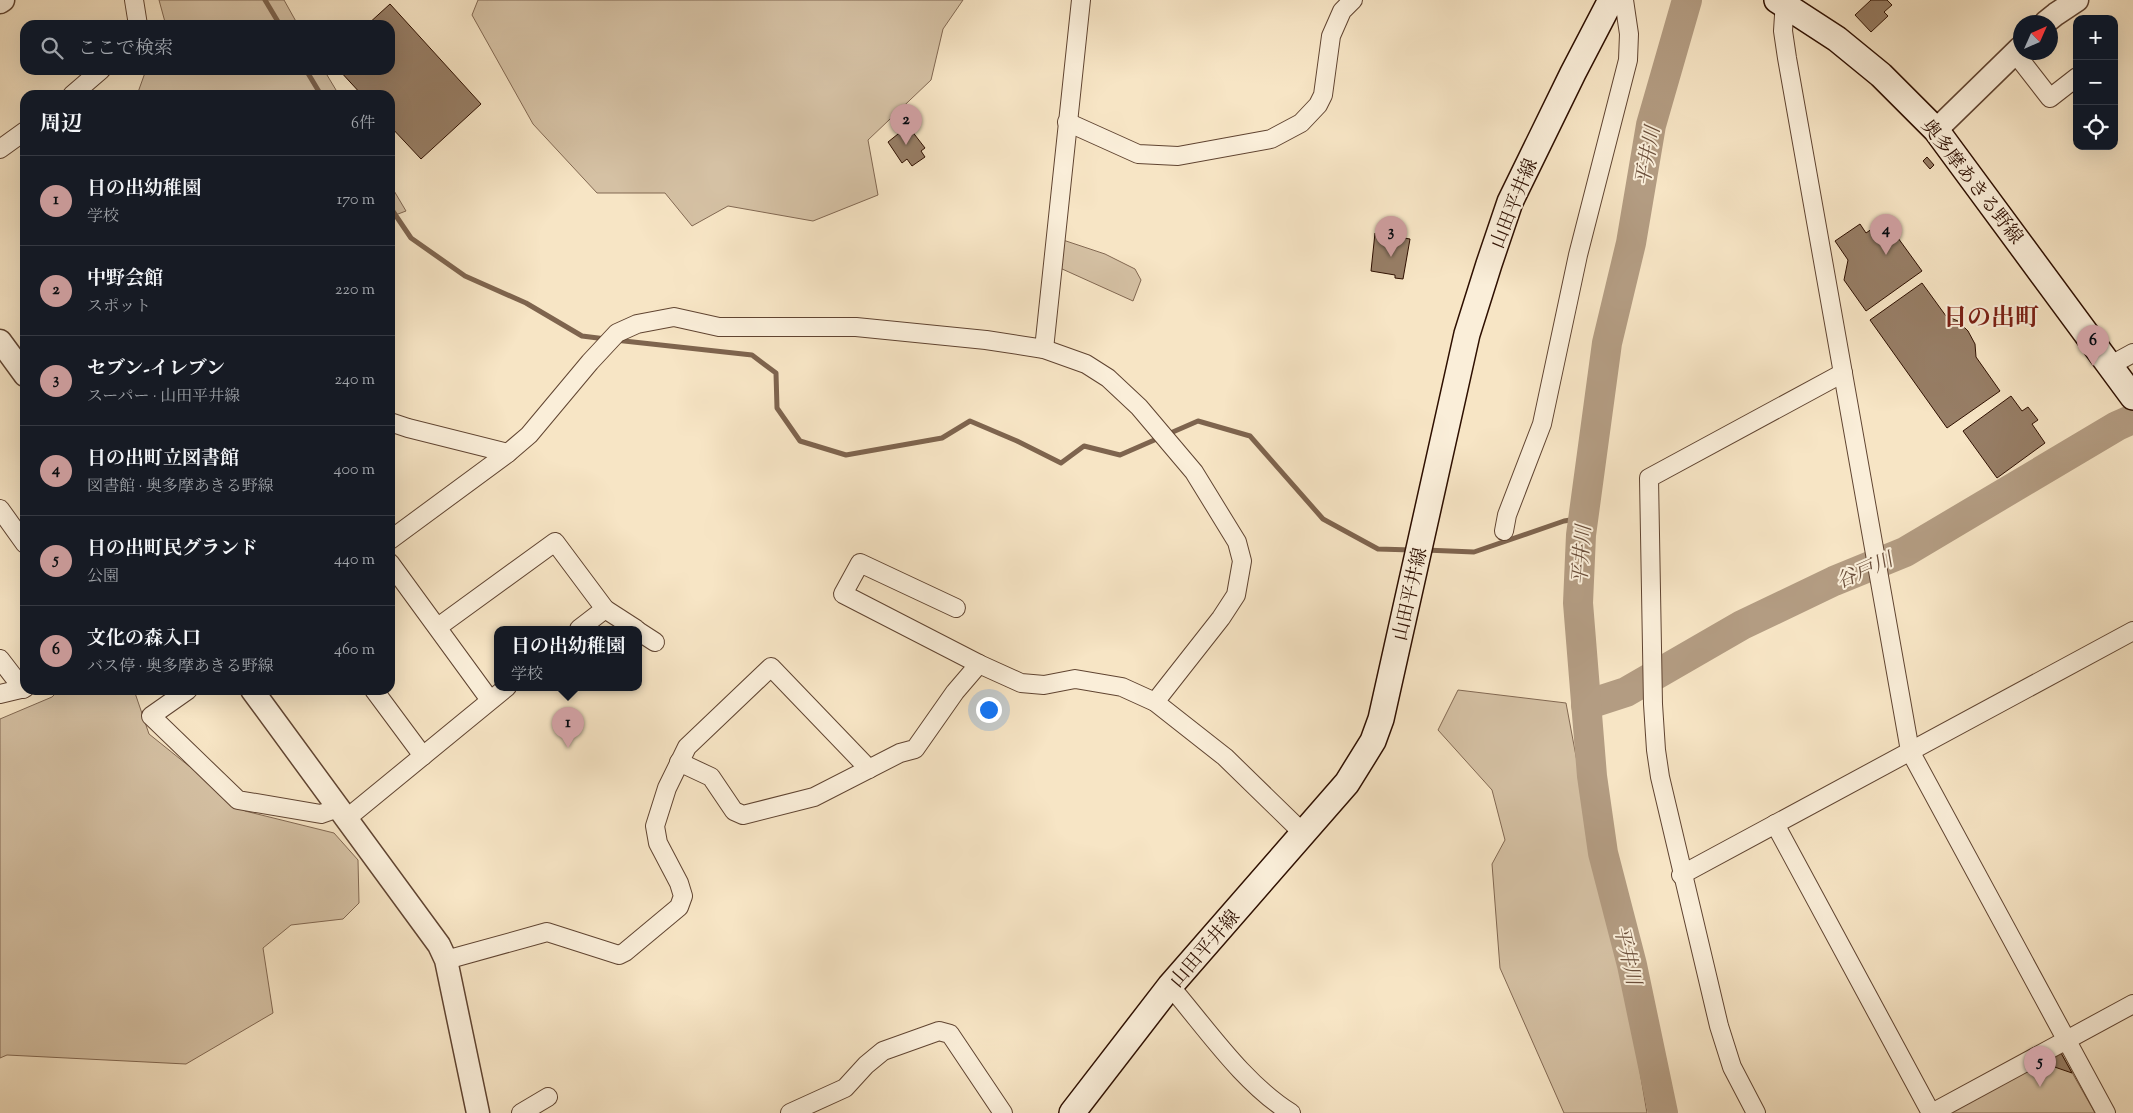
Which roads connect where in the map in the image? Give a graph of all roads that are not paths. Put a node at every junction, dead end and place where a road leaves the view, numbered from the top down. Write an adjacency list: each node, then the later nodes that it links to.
1 (134, 0): 9 (street)
2 (1081, 0): 15 (street)
3 (1353, 0): 15 (street)
4 (1611, 0): 58 (main road, 山田平井線)
5 (1624, 0): 29 (street)
6 (2077, 0): 8 (street)
7 (1782, 1): 16 (main road, 奥多摩あきる野線); 24 (street)
8 (2055, 15)
9 (137, 20)
10 (2013, 55): 16 (street)
11 (2025, 60): 13 (street)
12 (95, 75): 14 (street)
13 (2073, 80)
14 (78, 90)
15 (1067, 122): 20 (street)
16 (1936, 130): 22 (main road, 奥多摩あきる野線)
17 (20, 135): 18 (street)
18 (0, 149)
19 (1, 344): 23 (street)
20 (1044, 349): 27 (street); 51 (street)
21 (2133, 353): 22 (street)
22 (2111, 366): 25 (main road, 奥多摩あきる野線)
23 (20, 369)
24 (1843, 373): 52 (street); 59 (street)
25 (2133, 397)
26 (395, 424): 27 (street)
27 (508, 453): 30 (street)
28 (0, 509): 31 (street)
29 (1505, 526)
30 (395, 536)
31 (20, 537)
32 (395, 571): 37 (street)
33 (956, 608): 42 (street)
34 (605, 609): 35 (street); 36 (street); 37 (street)
35 (583, 626)
36 (631, 626)
37 (438, 627): 50 (street)
38 (2133, 631): 52 (street)
39 (642, 633): 40 (street)
40 (655, 642)
41 (0, 659): 43 (street)
42 (979, 664): 51 (street); 55 (street)
43 (20, 684)
44 (20, 690): 46 (street)
45 (502, 691): 50 (street)
46 (0, 694)
47 (181, 695): 56 (street)
48 (256, 695): 56 (street)
49 (378, 695): 53 (street)
50 (490, 700): 53 (street)
51 (1155, 702): 58 (street)
52 (1910, 751): 57 (street); 63 (street)
53 (423, 756): 56 (street)
54 (679, 762): 55 (street); 55 (street); 60 (street)
55 (869, 769)
56 (342, 814): 60 (street)
57 (1775, 824): 59 (street); 72 (street)
58 (1304, 834): 61 (main road, 山田平井線)
59 (1682, 875): 71 (street)
60 (446, 960): 65 (street)
61 (1170, 986): 69 (main road, 山田平井線); 70 (street)
62 (2133, 1004): 63 (street)
63 (2067, 1039): 72 (street); 73 (street)
64 (548, 1097): 66 (street)
65 (478, 1113)
66 (521, 1113)
67 (790, 1113): 68 (street)
68 (1003, 1113)
69 (1072, 1113)
70 (1291, 1113)
71 (1756, 1113)
72 (1932, 1113)
73 (2106, 1113)

